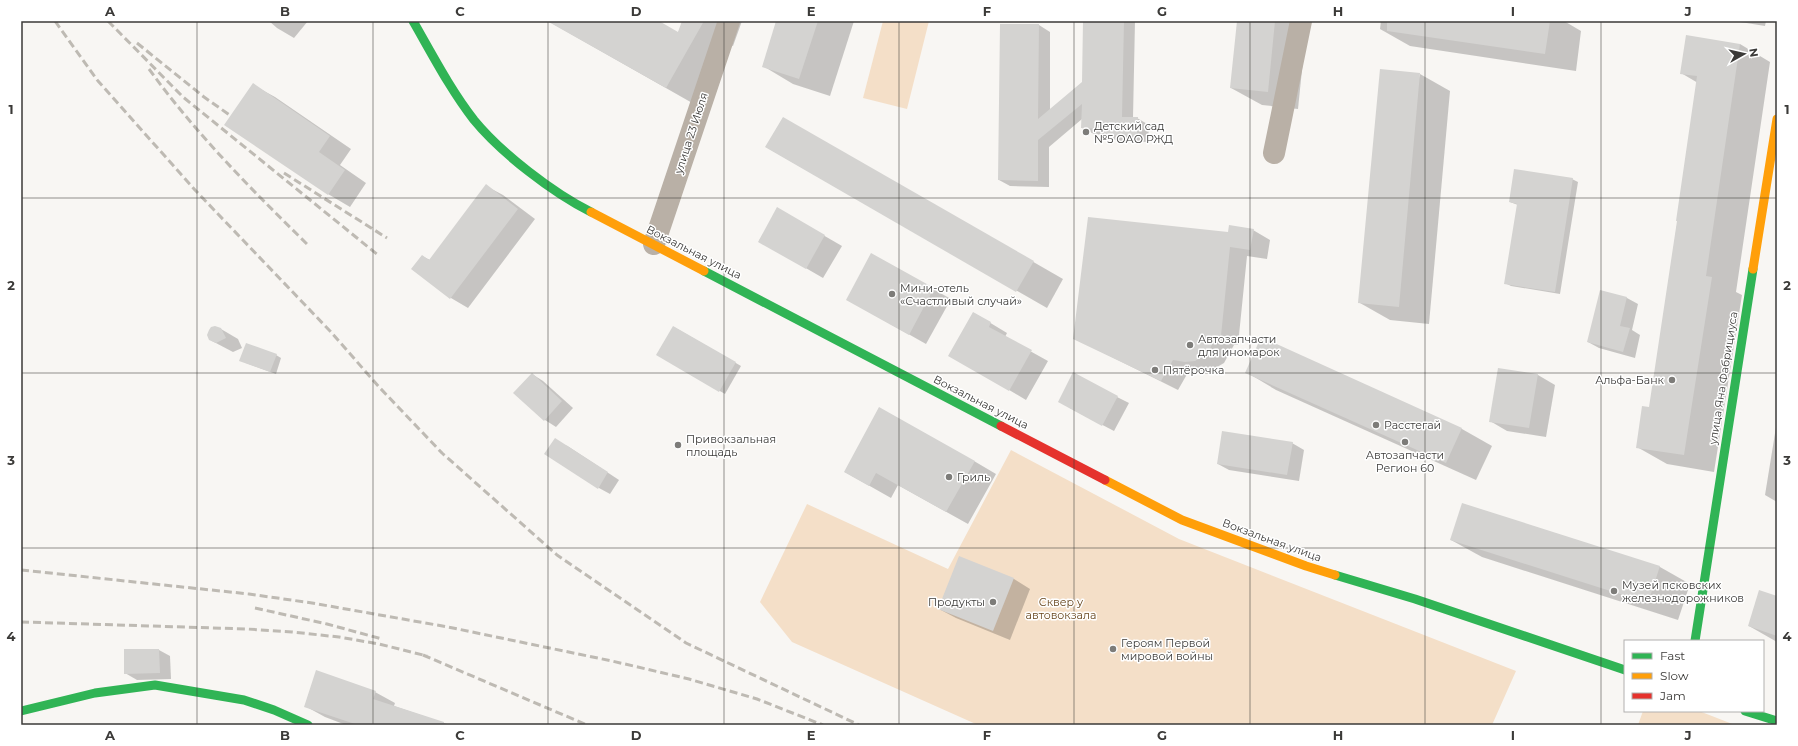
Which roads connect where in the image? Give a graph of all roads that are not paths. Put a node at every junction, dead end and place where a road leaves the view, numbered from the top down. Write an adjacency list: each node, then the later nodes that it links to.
1 (413, 21): 6 (main road, Вокзальная улица)
2 (729, 21): 6 (street, улица 23 Июля)
3 (1301, 21): 5 (street)
4 (1777, 119): 7 (main road, улица Яна Фабрициуса)
5 (1274, 153)
6 (654, 244): 8 (main road, Вокзальная улица)
7 (1695, 640)
8 (1624, 670)
9 (21, 711): 12 (main road)
10 (1748, 712): 11 (main road)
11 (1777, 721)
12 (308, 725)

